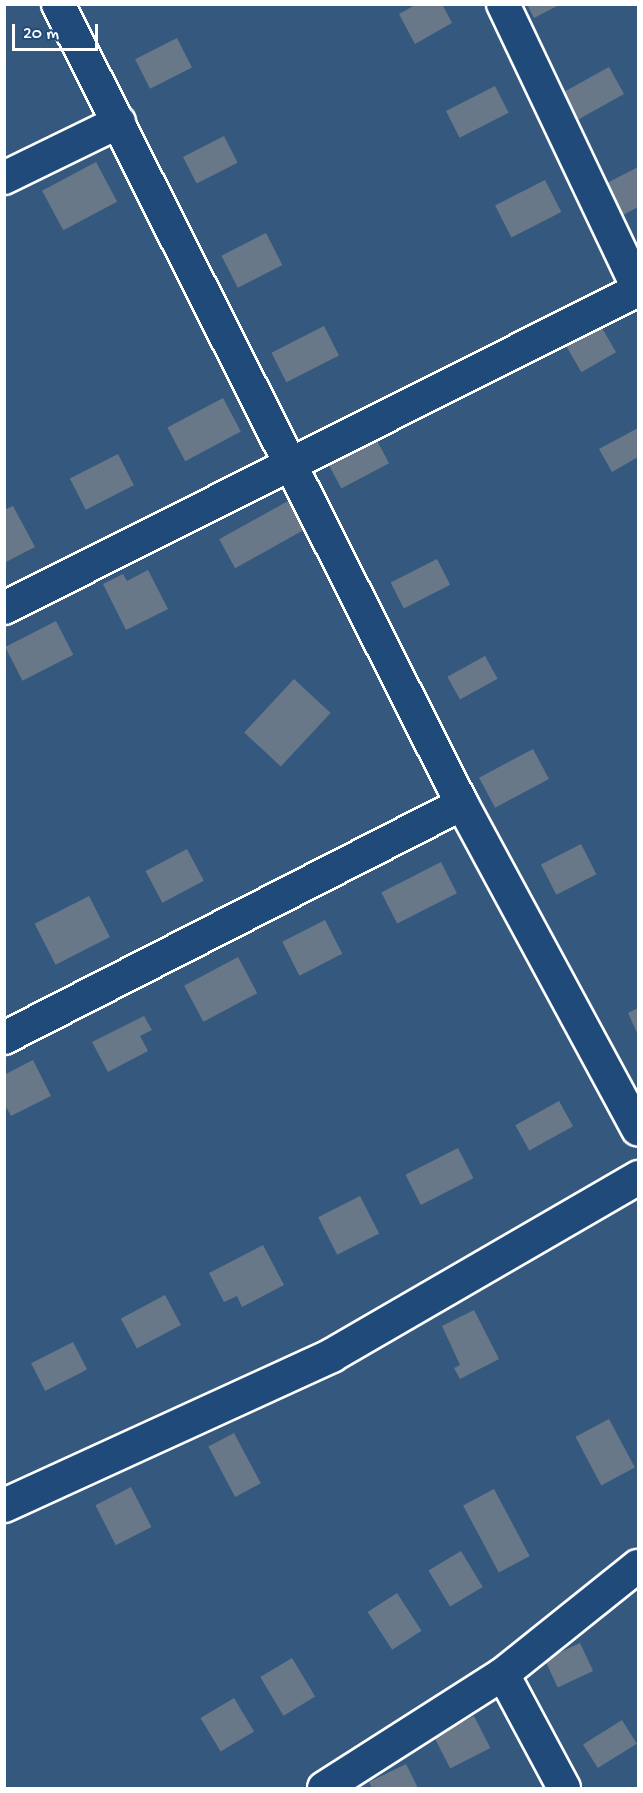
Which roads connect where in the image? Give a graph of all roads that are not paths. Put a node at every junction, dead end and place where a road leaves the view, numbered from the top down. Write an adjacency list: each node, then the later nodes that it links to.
1 (58, 4): 3 (street)
2 (503, 4): 5 (street)
3 (119, 122): 4 (street); 6 (street)
4 (4, 178)
5 (639, 289): 6 (street)
6 (292, 466): 7 (street); 8 (street)
7 (4, 608)
8 (462, 804): 9 (street); 10 (street)
9 (4, 1038)
10 (639, 1130)
11 (639, 1178): 12 (street)
12 (4, 1505)
13 (639, 1566): 14 (street)
14 (503, 1674): 15 (street); 16 (street)
15 (328, 1787)
16 (564, 1788)

